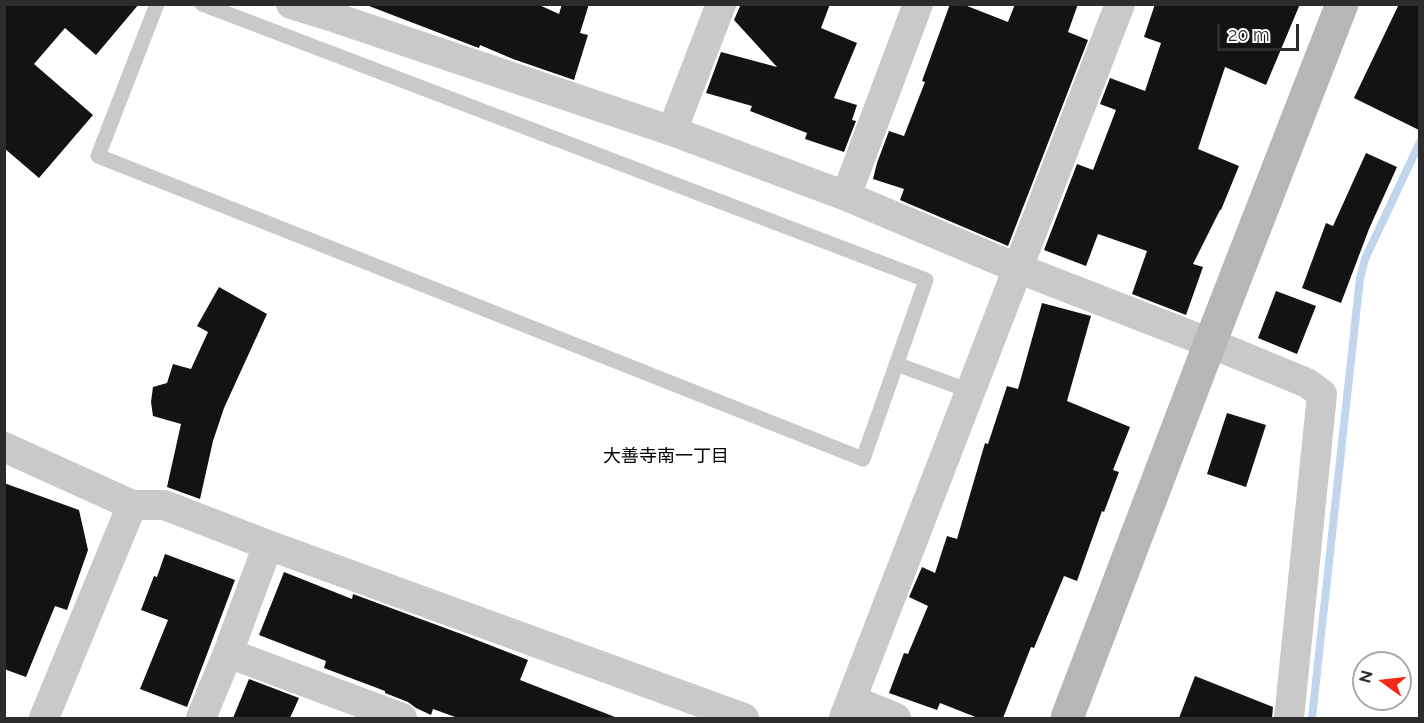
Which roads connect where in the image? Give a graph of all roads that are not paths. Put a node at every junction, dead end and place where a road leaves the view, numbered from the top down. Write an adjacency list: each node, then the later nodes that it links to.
1 (157, 4): 13 (lane)
2 (202, 4): 13 (lane)
3 (291, 4): 8 (street)
4 (722, 4): 9 (street)
5 (918, 4): 10 (street)
6 (1120, 4): 11 (street)
7 (1342, 4): 12 (street)
8 (338, 11): 9 (street)
9 (672, 131): 10 (street)
10 (846, 195): 11 (street)
11 (1017, 268): 12 (street); 14 (street)
12 (1210, 343): 25 (street); 26 (street)
13 (896, 364): 14 (lane)
14 (970, 391): 19 (street)
15 (4, 447): 16 (street)
16 (132, 505): 17 (street); 20 (street)
17 (268, 545): 18 (street); 23 (street)
18 (228, 653): 21 (street); 22 (street)
19 (848, 709): 24 (street)
20 (44, 718)
21 (201, 718)
22 (402, 718)
23 (744, 718)
24 (896, 718)
25 (1067, 718)
26 (1289, 718)

